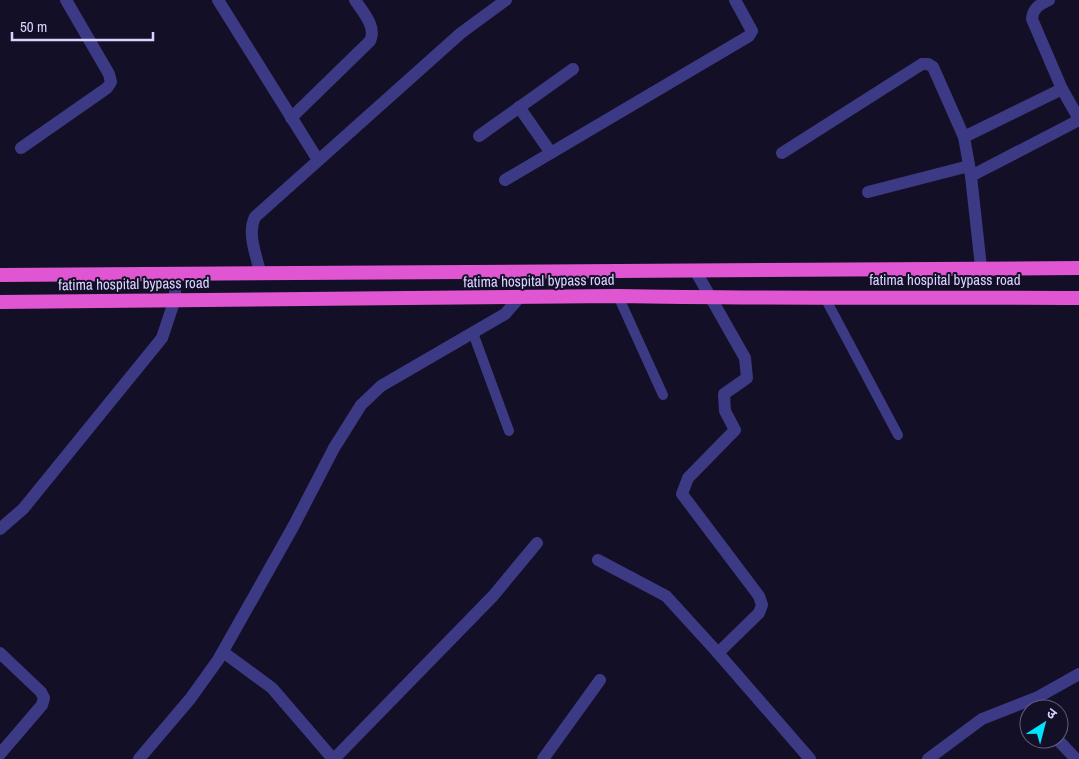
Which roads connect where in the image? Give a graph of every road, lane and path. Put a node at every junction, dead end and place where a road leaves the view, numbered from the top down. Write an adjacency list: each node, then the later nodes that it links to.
1 (66, 0): 14 (street)
2 (218, 0): 10 (street)
3 (355, 0): 10 (street)
4 (506, 0): 17 (street)
5 (735, 0): 15 (street)
6 (1049, 0): 8 (street)
7 (573, 68): 9 (street)
8 (1062, 89): 11 (street); 13 (street)
9 (519, 107): 12 (street); 15 (street)
10 (292, 118): 17 (street)
11 (1079, 119): 18 (street)
12 (479, 136)
13 (964, 137): 16 (street); 18 (street)
14 (21, 148)
15 (551, 153): 19 (street)
16 (782, 153)
17 (318, 160): 24 (street)
18 (970, 171): 20 (street); 21 (street)
19 (505, 180)
20 (868, 192)
21 (981, 268): 22 (highway, fatima hospital bypass road); 23 (highway, fatima hospital bypass road)
22 (1079, 268)
23 (695, 270): 24 (highway, fatima hospital bypass road); 30 (street)
24 (260, 272): 25 (highway, fatima hospital bypass road)
25 (175, 273): 26 (highway, fatima hospital bypass road); 32 (street)
26 (0, 274)
27 (618, 296): 29 (highway, fatima hospital bypass road); 30 (highway, fatima hospital bypass road); 35 (lane)
28 (824, 296): 30 (highway, fatima hospital bypass road); 31 (highway, fatima hospital bypass road); 37 (lane)
29 (519, 298): 32 (highway, fatima hospital bypass road); 34 (street)
30 (711, 298): 42 (street)
31 (1079, 298)
32 (175, 299): 33 (highway, fatima hospital bypass road); 38 (street)
33 (0, 302)
34 (473, 333): 36 (lane); 41 (street)
35 (663, 395)
36 (509, 431)
37 (898, 435)
38 (0, 529)
39 (537, 543): 51 (street)
40 (598, 560): 42 (street)
41 (222, 652): 50 (street); 51 (street)
42 (718, 652): 53 (street)
43 (0, 653): 49 (street)
44 (1079, 674): 46 (street)
45 (600, 680): 52 (street)
46 (1038, 699)
47 (1019, 708): 54 (street)
48 (1066, 749): 55 (street)
49 (0, 754)
50 (138, 759)
51 (333, 759)
52 (543, 759)
53 (810, 759)
54 (928, 759)
55 (1076, 759)

